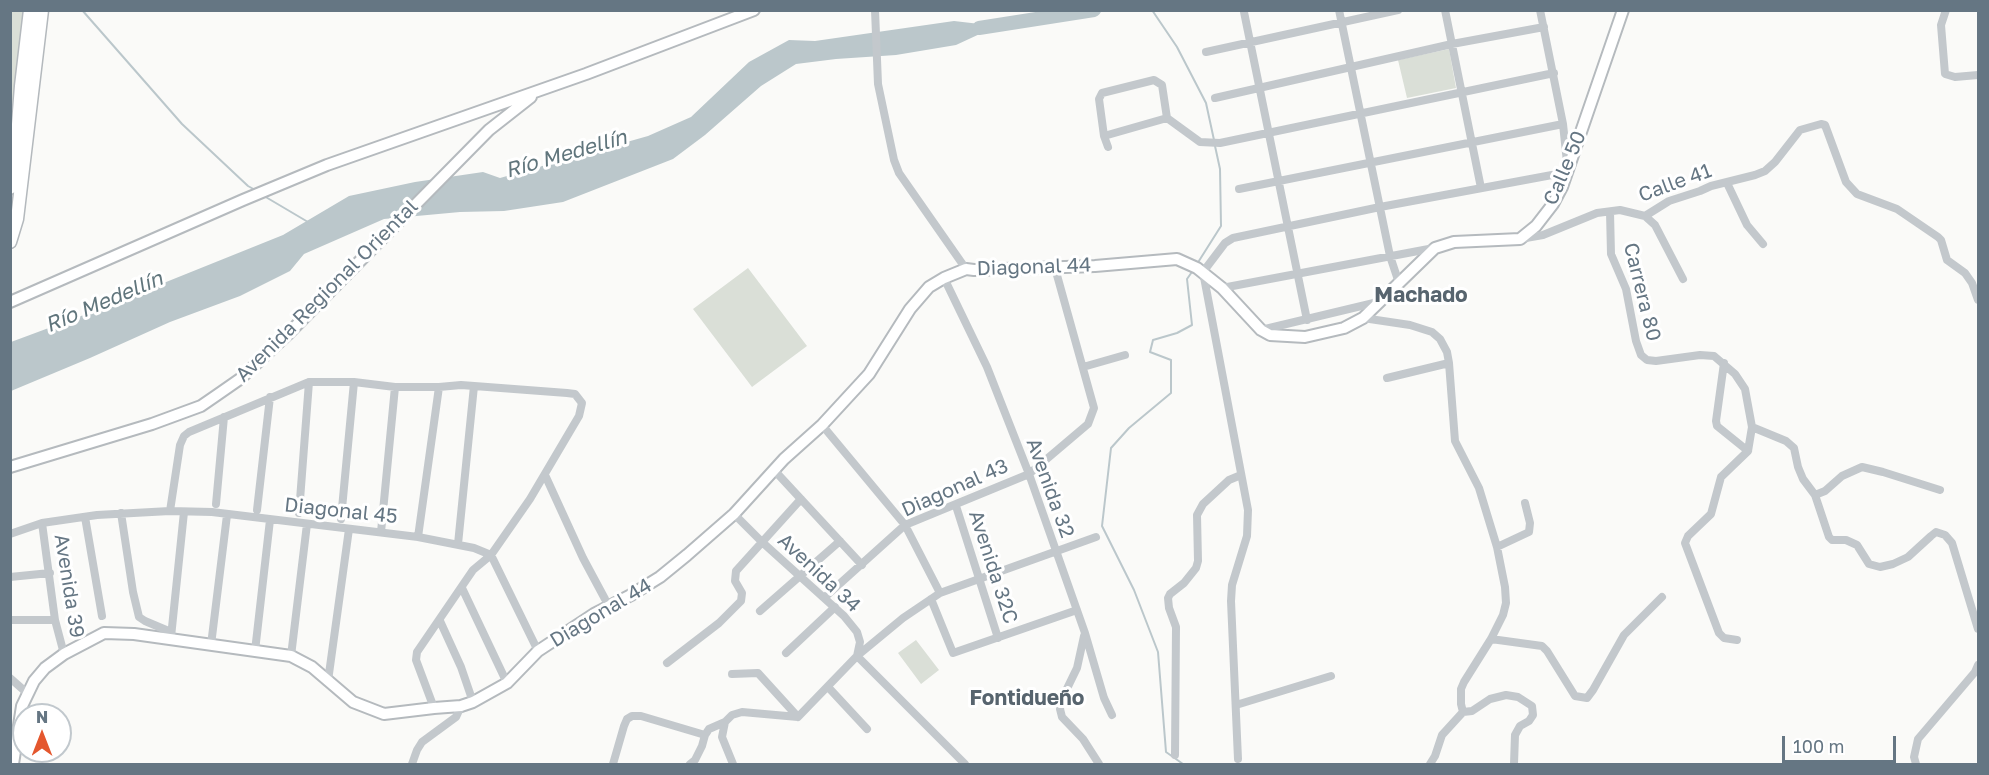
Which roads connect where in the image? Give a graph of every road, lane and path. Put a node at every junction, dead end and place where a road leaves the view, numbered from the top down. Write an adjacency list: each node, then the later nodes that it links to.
1 (30, 10): 31 (highway)
2 (42, 10): 45 (highway)
3 (754, 10): 21 (main road)
4 (875, 10): 50 (street)
5 (1340, 10): 12 (street)
6 (1398, 10): 12 (street)
7 (1445, 10): 15 (street)
8 (1540, 10): 13 (street)
9 (1623, 10): 34 (main road, Calle 50)
10 (1946, 10): 19 (street)
11 (1244, 12): 14 (street)
12 (1342, 23): 14 (street); 17 (street)
13 (1544, 27): 15 (street); 18 (street)
14 (1251, 42): 16 (street); 20 (street)
15 (1452, 44): 17 (street); 22 (street)
16 (1206, 52)
17 (1351, 66): 20 (street); 24 (street)
18 (1554, 73): 22 (street); 26 (street)
19 (1978, 75)
20 (1260, 87): 23 (street); 27 (street)
21 (544, 88): 58 (main road); 78 (main road, Avenida Regional Oriental)
22 (1462, 92): 24 (street); 29 (street)
23 (1215, 98)
24 (1361, 112): 27 (street); 32 (street)
25 (1167, 118): 27 (street); 28 (street); 28 (street)
26 (1563, 124): 29 (street); 34 (street)
27 (1270, 132): 35 (street)
28 (1104, 136): 30 (street)
29 (1470, 141): 32 (street); 38 (street)
30 (1107, 147)
31 (16, 150): 33 (street); 37 (highway)
32 (1369, 162): 35 (street); 40 (street)
33 (10, 171)
34 (1568, 172): 38 (street); 44 (main road, Calle 50)
35 (1280, 181): 39 (street); 43 (street)
36 (1727, 183): 42 (street, Calle 41); 46 (street); 57 (street, Calle 41)
37 (10, 188)
38 (1480, 188): 40 (street)
39 (1239, 189)
40 (1380, 207): 43 (street); 48 (street)
41 (1610, 212): 42 (street, Calle 41); 44 (street, Calle 41); 65 (street, Carrera 80)
42 (1645, 216): 54 (street)
43 (1288, 225): 51 (street); 52 (street)
44 (1520, 239): 47 (main road)
45 (10, 242)
46 (1763, 244)
47 (1435, 248): 48 (street); 55 (main road)
48 (1390, 256): 52 (street); 55 (street)
49 (1056, 267): 50 (main road, Diagonal 44); 51 (main road, Diagonal 44); 66 (street)
50 (966, 269): 53 (main road, Diagonal 44)
51 (1200, 270): 56 (main road); 82 (street)
52 (1298, 274): 56 (street); 61 (street)
53 (944, 278): 75 (main road, Diagonal 44); 80 (street, Avenida 32)
54 (1683, 279)
55 (1399, 283): 59 (main road)
56 (1222, 288): 62 (main road)
57 (1978, 300)
58 (10, 302)
59 (1378, 302): 60 (main road); 61 (street)
60 (1363, 318): 62 (main road); 64 (street)
61 (1307, 320): 62 (street)
62 (1261, 330)
63 (1125, 355): 66 (street)
64 (1449, 363): 67 (street); 110 (street)
65 (1724, 363): 76 (street); 77 (street)
66 (1083, 367): 80 (street, Diagonal 43)
67 (1387, 378)
68 (309, 382): 69 (street); 73 (street); 93 (street)
69 (354, 382): 71 (street); 97 (street)
70 (474, 386): 72 (street); 81 (street); 109 (street)
71 (395, 387): 72 (street); 103 (street)
72 (439, 387): 105 (street)
73 (270, 397): 74 (street); 89 (street)
74 (224, 417): 87 (street); 90 (street)
75 (822, 425): 79 (main road, Diagonal 44); 101 (street)
76 (1752, 427): 77 (street); 84 (street)
77 (1748, 451): 136 (street)
78 (10, 467)
79 (774, 470): 85 (street); 94 (main road, Diagonal 44)
80 (1029, 474): 88 (street, Diagonal 43); 111 (street, Avenida 32)
81 (545, 475): 112 (street); 122 (street)
82 (1241, 475): 154 (street); 163 (street)
83 (1940, 490): 84 (street)
84 (1815, 495): 131 (street)
85 (801, 500): 107 (street); 108 (street)
86 (1525, 503): 110 (street)
87 (216, 504)
88 (956, 506): 101 (street, Diagonal 43); 117 (street, Avenida 32C)
89 (257, 510)
90 (170, 512): 91 (street, Diagonal 45); 92 (street, Diagonal 45)
91 (184, 512): 95 (street, Diagonal 45); 133 (street)
92 (121, 513): 96 (street, Diagonal 45); 133 (street)
93 (299, 513)
94 (734, 514): 107 (street, Avenida 34); 139 (main road, Diagonal 44)
95 (227, 515): 98 (street, Diagonal 45); 137 (street)
96 (85, 517): 99 (street, Diagonal 45); 127 (street)
97 (341, 519)
98 (270, 520): 100 (street, Diagonal 45); 138 (street)
99 (42, 523): 104 (street, Diagonal 45); 114 (street, Avenida 39)
100 (307, 524): 102 (street, Diagonal 45); 142 (street)
101 (905, 525): 113 (street, Diagonal 43); 119 (street)
102 (349, 529): 103 (street, Diagonal 45); 149 (street)
103 (381, 532): 105 (street, Diagonal 45)
104 (10, 534)
105 (418, 537): 109 (street, Diagonal 45)
106 (1096, 537): 111 (street)
107 (762, 542): 115 (street, Avenida 34); 144 (street)
108 (840, 542): 113 (street); 115 (street)
109 (458, 544): 112 (street, Diagonal 45)
110 (1497, 547): 135 (street)
111 (1055, 552): 117 (street); 125 (street, Avenida 32)
112 (491, 555): 118 (street); 139 (street)
113 (862, 565): 120 (street, Diagonal 43)
114 (50, 573): 116 (street); 129 (street, Avenida 39)
115 (799, 576): 120 (street, Avenida 34); 126 (street)
116 (10, 577)
117 (978, 578): 119 (street); 134 (street, Avenida 32C)
118 (462, 588): 130 (street); 150 (street)
119 (940, 593): 123 (street)
120 (825, 597): 124 (street, Avenida 34)
121 (1662, 597): 135 (street)
122 (605, 598)
123 (931, 599): 134 (street); 143 (street)
124 (835, 607): 140 (street); 143 (street, Avenida 34)
125 (1077, 610): 132 (street, Avenida 32); 134 (street)
126 (760, 611)
127 (102, 616)
128 (10, 620): 129 (street)
129 (55, 620): 141 (street, Avenida 39)
130 (440, 621): 153 (street); 156 (street)
131 (1978, 629)
132 (1085, 633): 158 (street, Avenida 32); 171 (street)
133 (171, 635): 137 (main road, Diagonal 44); 141 (main road, Diagonal 44)
134 (998, 638)
135 (1491, 639): 157 (street)
136 (1737, 640)
137 (211, 645): 138 (main road, Diagonal 44)
138 (255, 651): 142 (main road, Diagonal 44)
139 (538, 651): 150 (main road, Diagonal 44)
140 (786, 653)
141 (64, 654): 152 (main road, Diagonal 44)
142 (291, 656): 149 (main road, Diagonal 44)
143 (856, 656): 151 (street); 170 (street)
144 (667, 663)
145 (1978, 665): 174 (street)
146 (732, 674): 159 (street)
147 (1331, 676): 154 (street)
148 (10, 678): 152 (street)
149 (328, 681): 156 (main road, Diagonal 44)
150 (507, 683): 153 (main road, Diagonal 44)
151 (828, 687): 159 (street); 161 (street)
152 (27, 693): 165 (main road, Diagonal 44)
153 (473, 702): 155 (main road, Diagonal 44)
154 (1236, 705): 164 (street)
155 (461, 706): 156 (main road, Diagonal 44); 166 (street)
156 (434, 708)
157 (1463, 712): 172 (street); 173 (street)
158 (1112, 716)
159 (798, 717): 160 (street)
160 (725, 722): 162 (street); 169 (street)
161 (867, 729)
162 (705, 735): 167 (street); 168 (street)
163 (1175, 755)
164 (1238, 759)
165 (13, 765)
166 (412, 765)
167 (613, 765)
168 (690, 765)
169 (733, 765)
170 (965, 765)
171 (1099, 765)
172 (1430, 765)
173 (1514, 765)
174 (1916, 765)

